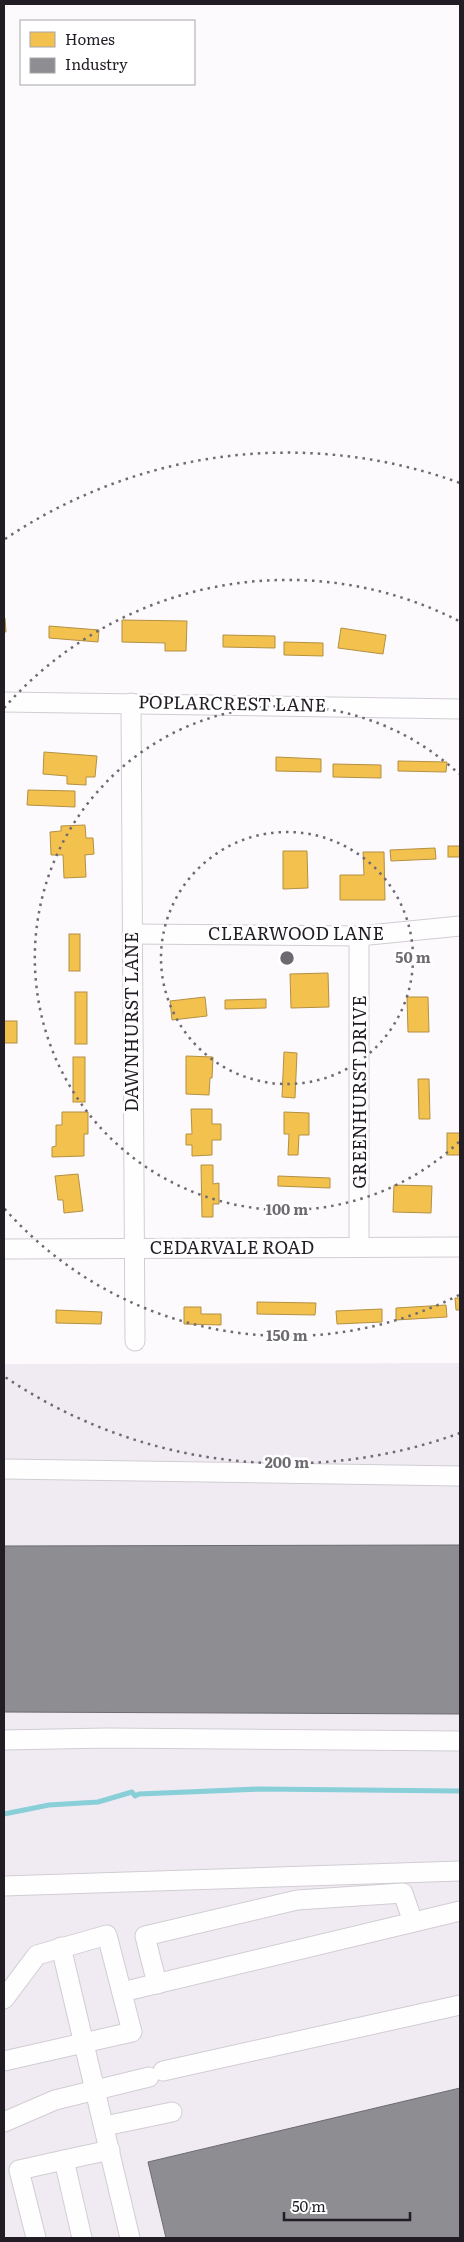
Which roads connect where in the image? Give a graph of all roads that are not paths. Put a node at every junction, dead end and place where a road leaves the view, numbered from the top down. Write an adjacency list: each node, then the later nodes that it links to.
1 (4, 702): 2 (street, POPLARCREST LANE)
2 (131, 703): 3 (street, POPLARCREST LANE); 5 (street, DAWNHURST LANE)
3 (460, 709)
4 (460, 926): 6 (street, CLEARWOOD LANE)
5 (132, 934): 6 (street, CLEARWOOD LANE); 10 (street, DAWNHURST LANE)
6 (359, 936): 7 (street, GREENHURST DRIVE)
7 (359, 1247): 8 (street, CEDARVALE ROAD); 10 (street, CEDARVALE ROAD)
8 (460, 1247)
9 (4, 1249): 10 (street, CEDARVALE ROAD)
10 (135, 1249): 11 (street, DAWNHURST LANE)
11 (136, 1341)
12 (4, 1469): 13 (street)
13 (460, 1476)
14 (4, 1740): 15 (street)
15 (460, 1741)
16 (460, 1871): 17 (street)
17 (4, 1886)
18 (460, 1911): 19 (street)
19 (413, 1922): 21 (street); 21 (street)
20 (61, 1947): 22 (street); 23 (street); 25 (street)
21 (157, 1984): 22 (street)
22 (122, 1992): 25 (street)
23 (4, 1999)
24 (460, 2005): 27 (street)
25 (85, 2043): 26 (street); 27 (street)
26 (4, 2061)
27 (96, 2089): 29 (street); 30 (street)
28 (172, 2112): 30 (street)
29 (4, 2122)
30 (105, 2126): 31 (street)
31 (110, 2150): 32 (street); 35 (street)
32 (64, 2160): 33 (street); 34 (street)
33 (36, 2238)
34 (82, 2238)
35 (130, 2238)

